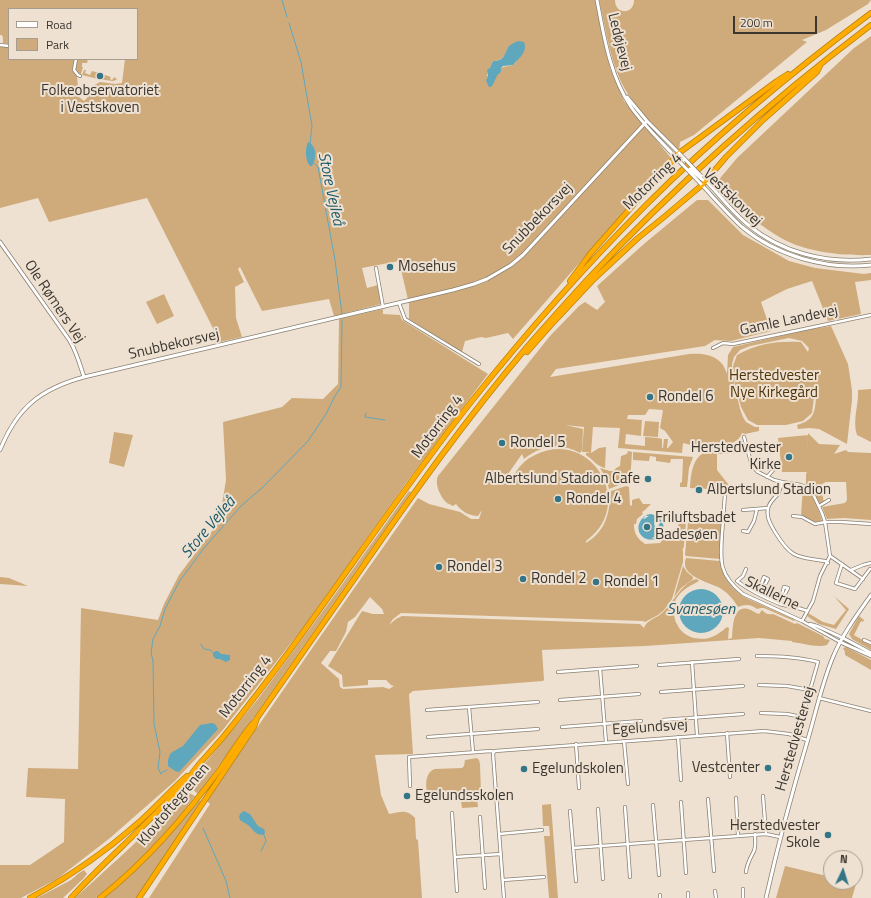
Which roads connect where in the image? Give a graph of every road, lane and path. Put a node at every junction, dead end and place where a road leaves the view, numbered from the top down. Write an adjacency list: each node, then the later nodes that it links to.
1 (597, 0): 8 (street, Ledøjevej)
2 (871, 13): 6 (highway, Motorring 4)
3 (871, 26): 5 (highway, Motorring 4)
4 (76, 60): 7 (street)
5 (823, 62): 10 (highway); 21 (highway, Motorring 4)
6 (802, 66): 9 (highway); 17 (highway, Motorring 4)
7 (80, 76)
8 (645, 122): 9 (street, Ledøjevej); 15 (street, Snubbekorsvej)
9 (678, 155): 10 (street, Vestskovvej, bridge); 10 (street, Vestskovvej, bridge); 17 (highway)
10 (703, 182): 12 (street, Vestskovvej); 13 (street, Vestskovvej); 21 (highway)
11 (0, 242): 22 (street, Ole Rømers Vej)
12 (871, 260)
13 (871, 265)
14 (376, 268): 16 (street)
15 (400, 303): 16 (street, Snubbekorsvej); 20 (street)
16 (383, 307): 22 (street, Snubbekorsvej)
17 (545, 313): 103 (highway, Motorring 4)
18 (871, 315): 19 (street, Gamle Landevej)
19 (713, 348)
20 (479, 364)
21 (504, 375): 85 (highway, Motorring 4)
22 (84, 377): 26 (street, Snubbekorsvej)
23 (744, 437): 24 (street)
24 (746, 445): 25 (street); 28 (street)
25 (742, 446)
26 (0, 450)
27 (775, 468): 28 (street)
28 (767, 477): 29 (street)
29 (782, 482): 32 (street); 33 (street)
30 (725, 494): 54 (street, Skallerne)
31 (829, 500): 32 (street)
32 (819, 506): 37 (street)
33 (768, 508): 34 (street); 41 (street)
34 (757, 509): 35 (street); 39 (street)
35 (743, 510)
36 (793, 516): 37 (street)
37 (825, 522): 38 (street); 40 (street)
38 (871, 524)
39 (743, 531)
40 (830, 556): 41 (street); 43 (street)
41 (828, 562): 53 (street)
42 (871, 563): 46 (street)
43 (842, 564): 46 (street); 47 (street)
44 (746, 569): 49 (street)
45 (870, 569): 47 (street)
46 (851, 571): 47 (street)
47 (863, 579)
48 (762, 588): 49 (street)
49 (759, 594): 52 (street)
50 (871, 595): 55 (street, Herstedvestervej)
51 (783, 596): 52 (street)
52 (780, 604): 53 (street)
53 (807, 611): 54 (street)
54 (802, 621): 55 (street, Skallerne); 57 (street, Skallerne)
55 (843, 638): 57 (street, Herstedvestervej); 59 (street)
56 (864, 640): 58 (street)
57 (840, 642): 61 (street); 75 (street, Herstedvestervej)
58 (871, 643)
59 (871, 652)
60 (757, 656): 71 (street)
61 (871, 656)
62 (738, 659): 63 (street)
63 (692, 662): 64 (street); 70 (street)
64 (659, 665)
65 (637, 666): 66 (street)
66 (600, 669): 67 (street); 74 (street)
67 (558, 672)
68 (759, 685): 71 (street)
69 (743, 686): 70 (street)
70 (694, 690): 72 (street); 83 (street)
71 (810, 690): 84 (street)
72 (661, 692)
73 (639, 694): 74 (street)
74 (602, 696): 76 (street); 88 (street)
75 (819, 698): 80 (street); 97 (street, Herstedvestervej)
76 (560, 700)
77 (538, 702): 78 (street)
78 (469, 707): 79 (street); 92 (street)
79 (427, 710)
80 (871, 711)
81 (761, 713): 84 (street)
82 (743, 714): 83 (street)
83 (696, 717): 86 (street); 93 (street)
84 (802, 717): 94 (street)
85 (257, 718): 151 (highway, Klovtoftegrenen); 152 (highway, Motorring 4)
86 (663, 720)
87 (641, 721): 88 (street)
88 (604, 724): 89 (street); 99 (street)
89 (562, 727)
90 (538, 729): 92 (street)
91 (727, 733): 93 (street, Egelundsvej); 94 (street, Egelundsvej); 104 (street)
92 (471, 734): 95 (street); 101 (street)
93 (697, 735): 96 (street, Egelundsvej)
94 (797, 736): 97 (street, Egelundsvej)
95 (428, 737)
96 (678, 737): 98 (street, Egelundsvej); 105 (street)
97 (808, 740): 124 (street, Herstedvestervej)
98 (624, 741): 99 (street, Egelundsvej); 106 (street)
99 (606, 742): 100 (street, Egelundsvej)
100 (576, 744): 102 (street, Egelundsvej); 108 (street)
101 (473, 752): 102 (street, Egelundsvej); 107 (street, Egelundsvej)
102 (494, 752): 120 (street)
103 (193, 771): 149 (highway, Klovtoftegrenen); 150 (highway, Motorring 4)
104 (730, 777)
105 (681, 780)
106 (628, 784)
107 (410, 786)
108 (579, 788)
109 (763, 796): 122 (street)
110 (736, 798): 123 (street)
111 (708, 799): 125 (street)
112 (681, 802): 126 (street)
113 (653, 805): 127 (street)
114 (625, 807): 128 (street)
115 (598, 809): 129 (street)
116 (570, 811): 130 (street)
117 (452, 813): 133 (street)
118 (480, 817): 132 (street)
119 (542, 830): 120 (street)
120 (499, 834): 131 (street)
121 (755, 834): 122 (street); 123 (street); 135 (street)
122 (766, 834): 124 (street)
123 (738, 836): 125 (street)
124 (780, 836): 156 (street, Herstedvestervej)
125 (711, 838): 126 (street); 134 (street)
126 (684, 840): 127 (street); 136 (street)
127 (656, 842): 128 (street); 137 (street)
128 (628, 844): 129 (street); 139 (street)
129 (601, 846): 130 (street); 140 (street)
130 (573, 848): 142 (street)
131 (500, 854): 132 (street); 141 (street)
132 (483, 855): 133 (street); 143 (street)
133 (455, 857): 145 (street)
134 (714, 871)
135 (746, 872)
136 (686, 873)
137 (659, 875)
138 (544, 877): 141 (street)
139 (630, 877)
140 (603, 879)
141 (502, 880): 148 (street)
142 (576, 881)
143 (485, 888)
144 (743, 889): 155 (street)
145 (457, 891)
146 (715, 891): 154 (street)
147 (688, 893): 153 (street)
148 (504, 897)
149 (30, 898)
150 (71, 898)
151 (100, 898)
152 (139, 898)
153 (688, 898)
154 (716, 898)
155 (744, 898)
156 (766, 898)

